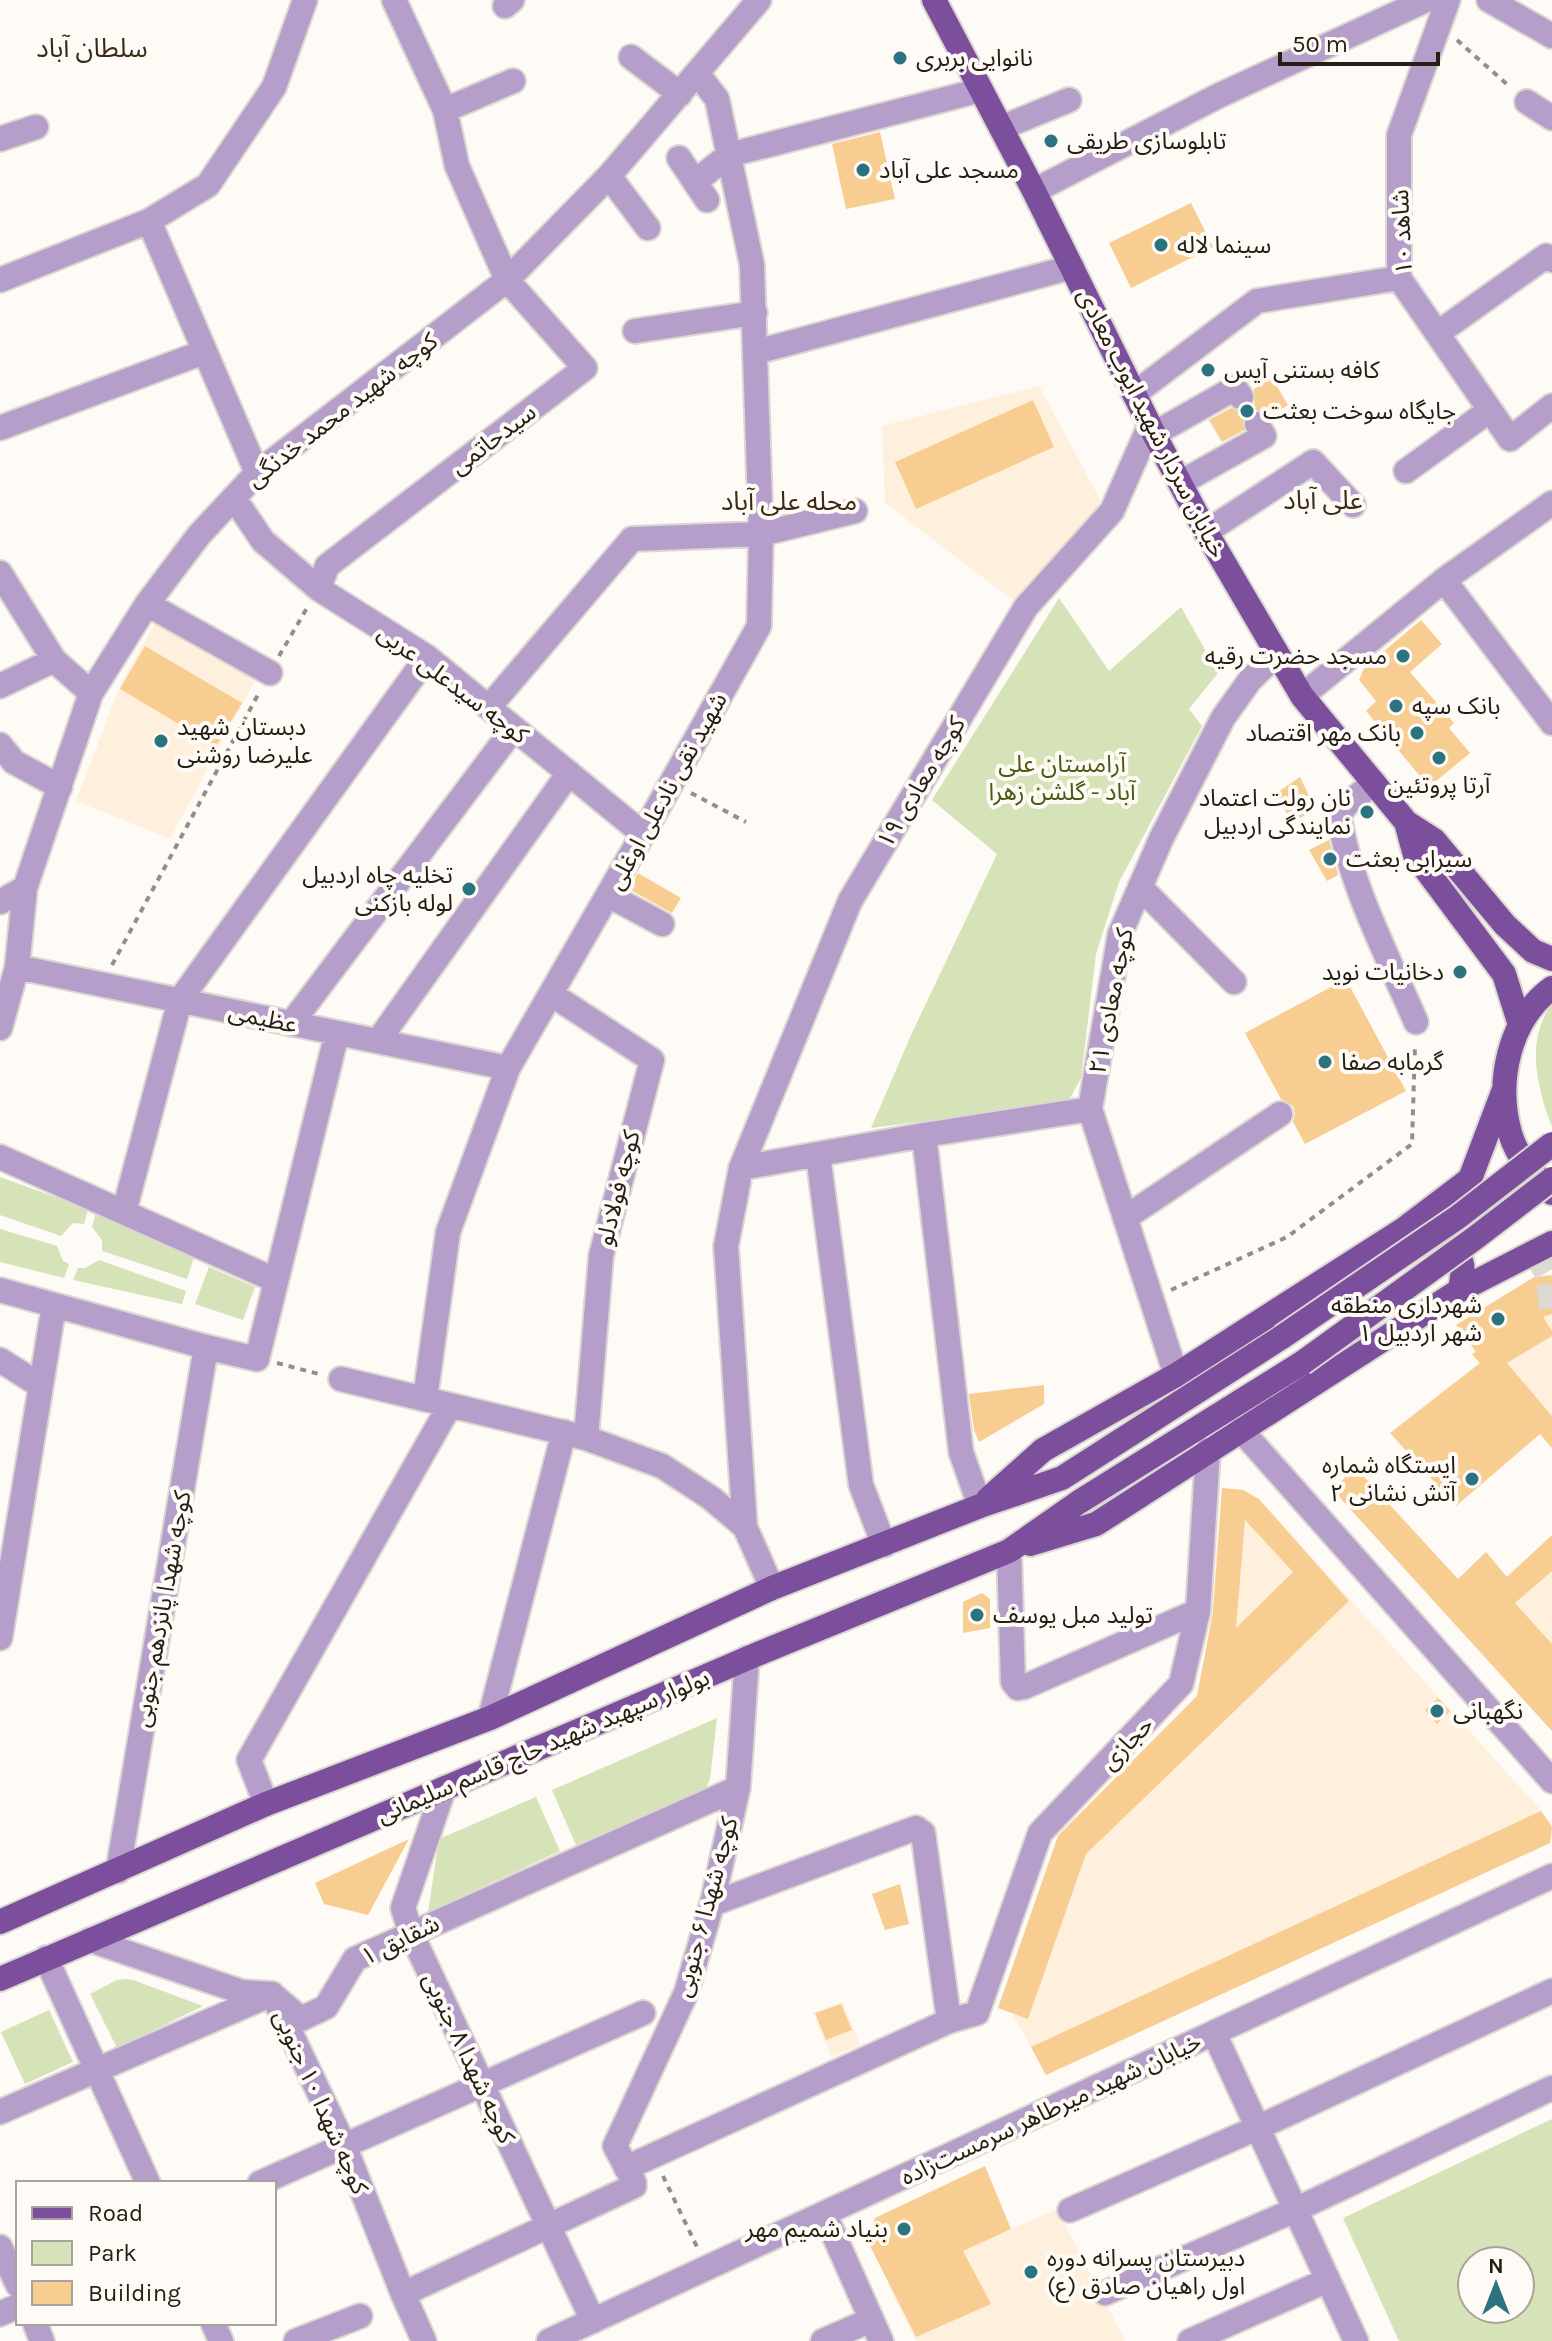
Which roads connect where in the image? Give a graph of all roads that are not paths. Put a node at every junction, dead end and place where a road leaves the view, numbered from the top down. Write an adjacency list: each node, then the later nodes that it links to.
1 (305, 0): 25 (street)
2 (394, 0): 16 (street)
3 (759, 0): 10 (street, کوچه شهید محمد خدنگی)
4 (934, 0): 12 (main road, خیابان سردار شهید ایوب معادی)
5 (1426, 0): 24 (street)
6 (1448, 0): 29 (street, شاهد ۱۰)
7 (1489, 0): 8 (street)
8 (1552, 36)
9 (631, 57): 13 (street)
10 (697, 73): 13 (street, کوچه شهید محمد خدنگی); 21 (street, شهید نقی نادعلی اوغلی)
11 (513, 81): 16 (street)
12 (981, 90): 19 (main road, خیابان سردار شهید ایوب معادی); 21 (street)
13 (680, 94): 23 (street, کوچه شهید محمد خدنگی)
14 (1069, 100): 19 (street)
15 (1527, 102): 17 (street)
16 (445, 110): 31 (street)
17 (1552, 118)
18 (36, 127): 20 (street)
19 (1001, 128): 24 (main road, خیابان سردار شهید ایوب معادی)
20 (0, 139)
21 (729, 155): 22 (street); 32 (street, شهید نقی نادعلی اوغلی)
22 (679, 158)
23 (609, 176): 26 (street); 31 (street, کوچه شهید محمد خدنگی)
24 (1034, 191): 28 (main road, خیابان سردار شهید ایوب معادی)
25 (149, 221): 30 (street); 35 (street)
26 (648, 228)
27 (1552, 260): 34 (street)
28 (1072, 267): 36 (street); 37 (main road, خیابان سردار شهید ایوب معادی)
29 (1399, 278): 34 (street, شاهد ۱۰); 37 (street)
30 (0, 280)
31 (507, 280): 45 (street, کوچه شهید محمد خدنگی); 55 (street, سیدحاتمی)
32 (755, 313): 33 (street); 36 (street, شهید نقی نادعلی اوغلی)
33 (635, 331)
34 (1438, 333): 40 (street, شاهد ۱۰)
35 (204, 352): 42 (street); 45 (street)
36 (756, 352): 52 (street, شهید نقی نادعلی اوغلی)
37 (1134, 394): 43 (main road, خیابان سردار شهید ایوب معادی)
38 (1241, 397): 43 (street)
39 (1552, 406): 40 (street, شاهد ۱۰)
40 (1490, 410): 44 (street)
41 (1257, 424): 46 (street)
42 (0, 428)
43 (1152, 430): 46 (main road, خیابان سردار شهید ایوب معادی); 98 (street, کوچه معادی ۱۹)
44 (1406, 471)
45 (257, 473): 47 (street, کوچه شهید محمد خدنگی)
46 (1180, 483): 51 (main road, خیابان سردار شهید ایوب معادی)
47 (234, 498): 55 (street, کوچه سیدعلی عربی); 56 (street, کوچه شهید محمد خدنگی)
48 (1552, 503): 54 (street)
49 (1353, 505): 51 (street)
50 (855, 511): 52 (street)
51 (1206, 532): 57 (main road, خیابان سردار شهید ایوب معادی)
52 (761, 534): 64 (street); 72 (street, شهید نقی نادعلی اوغلی)
53 (0, 573): 59 (street)
54 (1444, 580): 63 (street); 65 (street)
55 (319, 589): 58 (street, کوچه سیدعلی عربی)
56 (147, 604): 60 (street); 62 (street, کوچه شهید محمد خدنگی)
57 (1276, 655): 63 (main road, خیابان سردار شهید ایوب معادی); 73 (street, کوچه معادی ۲۱)
58 (427, 657): 64 (street, کوچه سیدعلی عربی); 83 (street)
59 (54, 660): 61 (street); 62 (street)
60 (270, 673)
61 (0, 686)
62 (91, 693): 70 (street, کوچه شهید محمد خدنگی)
63 (1302, 696): 69 (main road, خیابان سردار شهید ایوب معادی)
64 (489, 707): 66 (street, کوچه سیدعلی عربی)
65 (1549, 710)
66 (514, 728): 68 (street, کوچه سیدعلی عربی); 85 (street)
67 (5, 758): 70 (street)
68 (569, 773): 72 (street, کوچه سیدعلی عربی); 89 (street)
69 (1374, 783): 71 (main road, خیابان سردار شهید ایوب معادی); 84 (street)
70 (60, 787): 74 (street, کوچه شهید محمد خدنگی)
71 (1406, 822): 78 (main road, خیابان سردار شهید ایوب معادی); 86 (main road, خیابان سردار شهید ایوب معادی)
72 (643, 834): 75 (street, شهید نقی نادعلی اوغلی)
73 (1140, 887): 80 (street); 92 (street, کوچه معادی ۲۱)
74 (25, 888): 76 (street); 79 (street, کوچه شهید محمد خدنگی)
75 (608, 895): 77 (street); 82 (street, شهید نقی نادعلی اوغلی)
76 (0, 902)
77 (662, 924)
78 (1552, 959)
79 (17, 967): 83 (street, عظیمی); 87 (street, کوچه شهید محمد خدنگی)
80 (1234, 982)
81 (1552, 988): 86 (main road)
82 (551, 994): 90 (street, شهید نقی نادعلی اوغلی); 117 (street, کوچه فولادلو)
83 (180, 1000): 85 (street, عظیمی); 101 (street)
84 (1416, 1022)
85 (291, 1024): 88 (street, عظیمی)
86 (1520, 1025): 91 (main road)
87 (0, 1028)
88 (337, 1033): 89 (street, عظیمی); 105 (street)
89 (378, 1041): 90 (street, عظیمی)
90 (508, 1068): 114 (street, شهید نقی نادعلی اوغلی)
91 (1503, 1092): 100 (main road); 103 (main road)
92 (1090, 1109): 94 (street); 102 (street, کوچه معادی ۲۱)
93 (1280, 1114): 102 (street)
94 (924, 1135): 96 (street); 119 (street)
95 (1552, 1144): 119 (main road, بولوار سپهبد شهید حاج قاسم سلیمانی, bridge)
96 (818, 1155): 98 (street); 121 (street)
97 (0, 1157): 101 (street)
98 (741, 1168): 120 (street, کوچه معادی ۱۹)
99 (1552, 1179): 122 (main road, بولوار سپهبد شهید حاج قاسم سلیمانی, bridge)
100 (1552, 1193)
101 (124, 1212): 105 (street)
102 (1125, 1218): 111 (street, کوچه معادی ۲۱)
103 (1404, 1229): 107 (main road); 111 (main road)
104 (1552, 1243): 107 (main road)
105 (275, 1280): 109 (street)
106 (0, 1290): 108 (street)
107 (1460, 1290): 116 (main road)
108 (54, 1305): 109 (street); 113 (street)
109 (206, 1347): 132 (street, کوچه شهدا پانزدهم جنوبی)
110 (0, 1360): 113 (street)
111 (1176, 1375): 119 (main road)
112 (341, 1379): 114 (street)
113 (41, 1386): 125 (street)
114 (425, 1399): 115 (street)
115 (450, 1405): 117 (street); 131 (street)
116 (1241, 1430): 118 (main road); 128 (street)
117 (575, 1435): 120 (street); 127 (street)
118 (1208, 1450): 122 (main road); 124 (street, حجازی)
119 (980, 1506): 121 (main road, بولوار سپهبد شهید حاج قاسم سلیمانی)
120 (745, 1527): 123 (street)
121 (884, 1545): 123 (main road, بولوار سپهبد شهید حاج قاسم سلیمانی)
122 (1009, 1551): 124 (street); 126 (main road, بولوار سپهبد شهید حاج قاسم سلیمانی)
123 (772, 1588): 127 (main road, بولوار سپهبد شهید حاج قاسم سلیمانی)
124 (1198, 1611): 143 (street, حجازی)
125 (0, 1638)
126 (747, 1658): 129 (main road, بولوار سپهبد شهید حاج قاسم سلیمانی); 130 (street, کوچه شهدا ۶ جنوبی)
127 (490, 1718): 131 (main road, بولوار سپهبد شهید حاج قاسم سلیمانی)
128 (1552, 1781)
129 (444, 1788): 136 (street, کوچه شهدا ۸ جنوبی); 137 (main road, بولوار سپهبد شهید حاج قاسم سلیمانی)
130 (738, 1788): 134 (street, کوچه شهدا ۶ جنوبی); 136 (street, شقایق ۱)
131 (266, 1804): 132 (main road, بولوار سپهبد شهید حاج قاسم سلیمانی)
132 (118, 1871): 135 (main road, بولوار سپهبد شهید حاج قاسم سلیمانی)
133 (1552, 1876): 144 (street, خیابان شهید میرطاهر سرمست‌زاده)
134 (712, 1904): 143 (street); 151 (street, کوچه شهدا ۶ جنوبی)
135 (0, 1922)
136 (411, 1933): 141 (street, شقایق ۱); 146 (street, کوچه شهدا ۸ جنوبی)
137 (90, 1940): 138 (main road, بولوار سپهبد شهید حاج قاسم سلیمانی); 141 (street, کوچه شهدا ۱۰ جنوبی)
138 (46, 1958): 139 (main road, بولوار سپهبد شهید حاج قاسم سلیمانی); 145 (street)
139 (0, 1979)
140 (1552, 1991): 149 (street)
141 (272, 1994): 145 (street); 150 (street, کوچه شهدا ۱۰ جنوبی)
142 (643, 2013): 146 (street)
143 (949, 2021): 151 (street)
144 (1214, 2033): 149 (street); 156 (street, خیابان شهید میرطاهر سرمست‌زاده)
145 (98, 2071): 148 (street); 152 (street)
146 (481, 2085): 150 (street); 157 (street, کوچه شهدا ۸ جنوبی)
147 (1552, 2088): 155 (street)
148 (0, 2112)
149 (1257, 2128): 154 (street); 155 (street)
150 (344, 2145): 153 (street); 162 (street, کوچه شهدا ۱۰ جنوبی)
151 (630, 2177): 157 (street)
152 (147, 2181)
153 (264, 2181)
154 (1070, 2210)
155 (1295, 2210): 159 (street); 161 (street)
156 (825, 2215): 164 (street, خیابان شهید میرطاهر سرمست‌زاده); 165 (street)
157 (548, 2227): 162 (street); 164 (street, کوچه شهدا ۸ جنوبی)
158 (0, 2247): 160 (street)
159 (1328, 2280): 170 (street); 171 (street)
160 (16, 2281)
161 (1105, 2293)
162 (403, 2294): 167 (street, کوچه شهدا ۱۰ جنوبی)
163 (360, 2316): 166 (street)
164 (593, 2321): 168 (street, خیابان شهید میرطاهر سرمست‌زاده)
165 (876, 2330): 169 (street)
166 (296, 2341)
167 (424, 2341)
168 (549, 2341)
169 (823, 2341)
170 (1190, 2341)
171 (1356, 2341)

